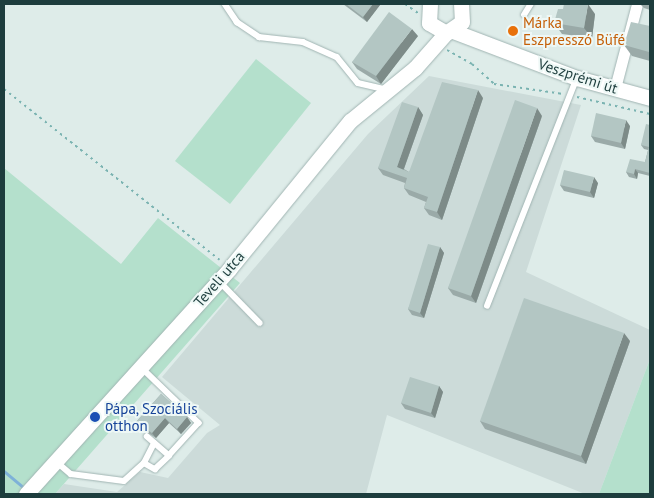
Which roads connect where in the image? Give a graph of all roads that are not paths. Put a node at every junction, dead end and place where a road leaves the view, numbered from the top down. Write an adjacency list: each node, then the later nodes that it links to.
1 (225, 4): 12 (lane)
2 (531, 4): 6 (lane)
3 (637, 4): 11 (street)
4 (462, 10): 7 (main road, Teveli utca); 8 (main road, Veszprémi út)
5 (426, 12): 7 (main road, Veszprémi út); 9 (main road, Teveli utca)
6 (524, 15)
7 (445, 36): 8 (main road, Veszprémi út); 9 (main road, Teveli utca)
8 (506, 52): 10 (main road, Veszprémi út)
9 (415, 68): 12 (main road, Teveli utca)
10 (577, 78): 11 (main road, Veszprémi út); 15 (lane)
11 (615, 88): 13 (main road, Veszprémi út)
12 (390, 90): 14 (main road, Teveli utca)
13 (650, 98)
14 (218, 281): 16 (lane); 17 (main road, Teveli utca)
15 (487, 306)
16 (260, 323)
17 (141, 366): 20 (lane); 21 (main road, Teveli utca)
18 (147, 437): 19 (lane)
19 (154, 443): 20 (lane); 22 (lane)
20 (169, 456): 22 (lane)
21 (55, 460): 22 (lane); 23 (main road, Teveli utca)
22 (144, 463)
23 (30, 490)

